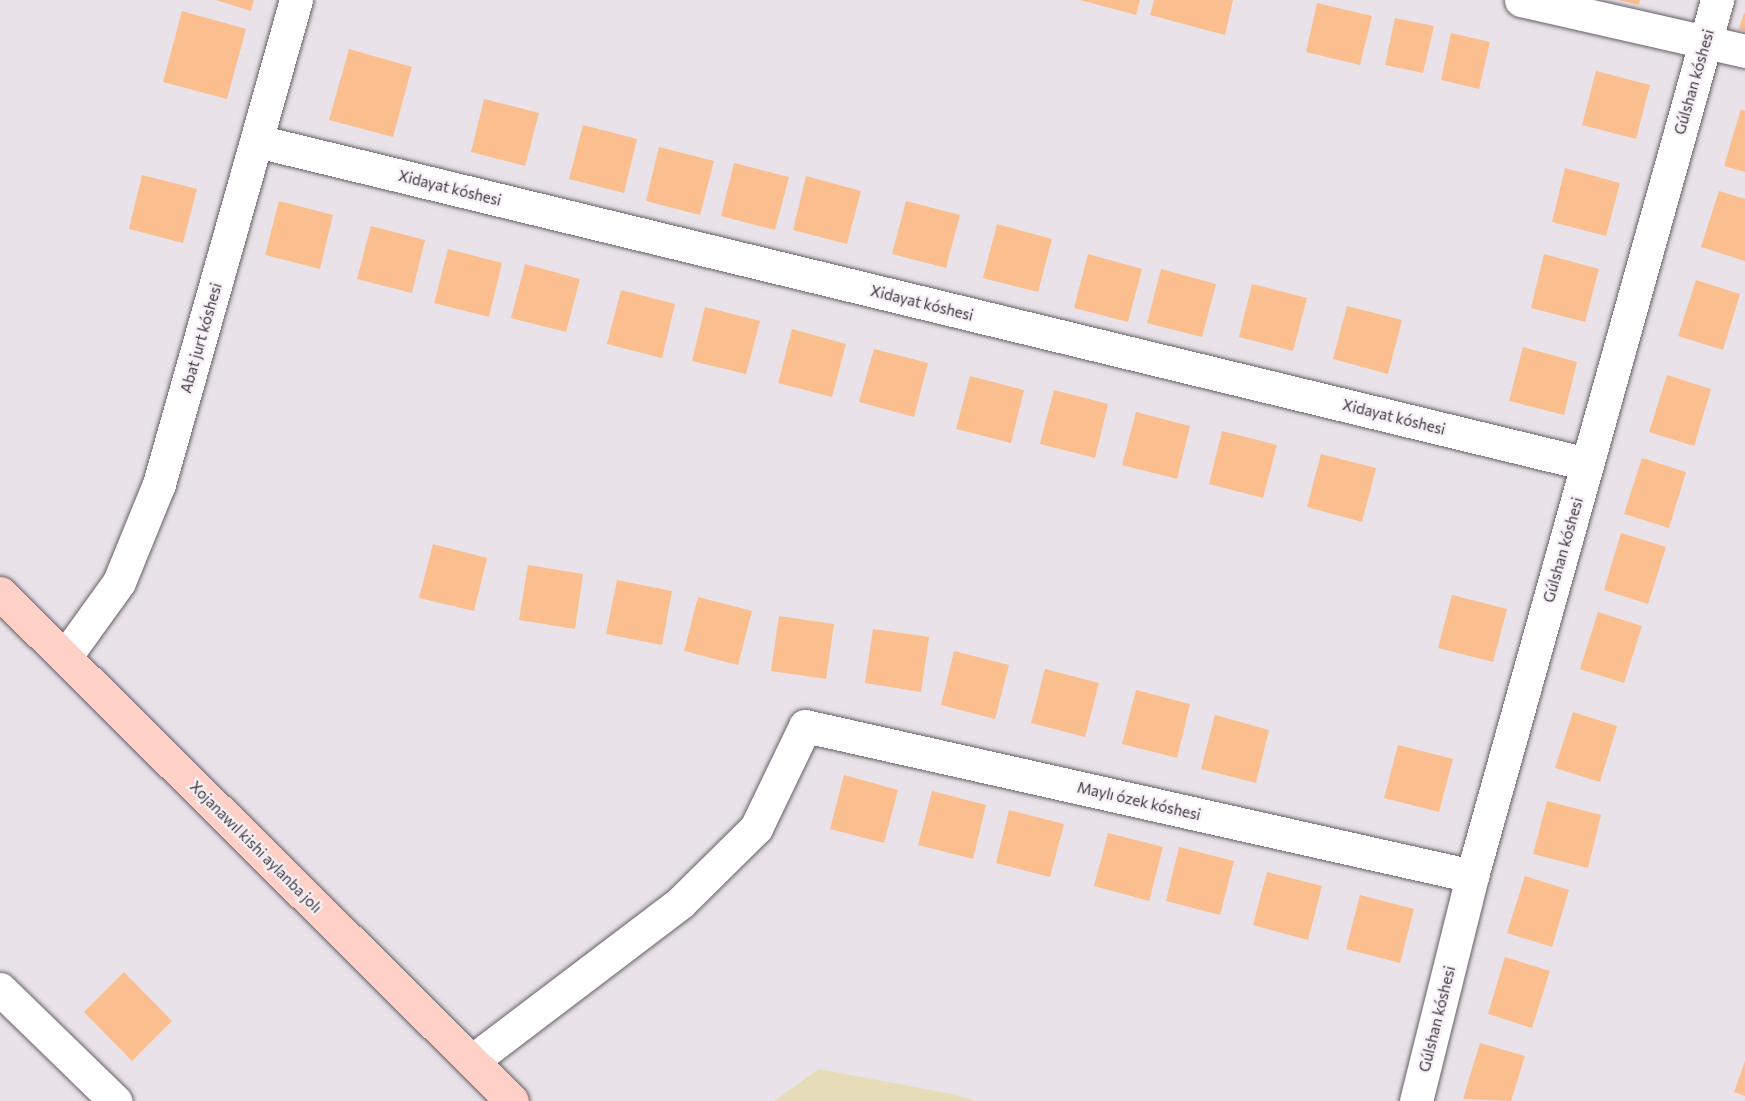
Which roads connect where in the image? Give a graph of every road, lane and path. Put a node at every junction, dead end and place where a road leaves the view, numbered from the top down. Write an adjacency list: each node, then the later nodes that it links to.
1 (296, 0): 6 (street, Abat jurt kóshesi)
2 (1521, 0): 4 (street)
3 (1717, 0): 4 (street, Gúlshan kóshesi)
4 (1706, 42): 5 (street); 7 (street, Gúlshan kóshesi)
5 (1745, 51)
6 (256, 141): 7 (street, Xidayat kóshesi); 9 (street, Abat jurt kóshesi)
7 (1587, 464): 10 (street, Gúlshan kóshesi)
8 (0, 593): 9 (main road, Xojanawıl kishi aylanba jolı)
9 (65, 657): 12 (main road, Xojanawıl kishi aylanba jolı)
10 (1472, 876): 12 (street, Maylı ózek kóshesi); 15 (street, Gúlshan kóshesi)
11 (0, 989): 13 (street)
12 (472, 1061): 14 (main road, Xojanawıl kishi aylanba jolı)
13 (115, 1101)
14 (512, 1101)
15 (1416, 1101)

